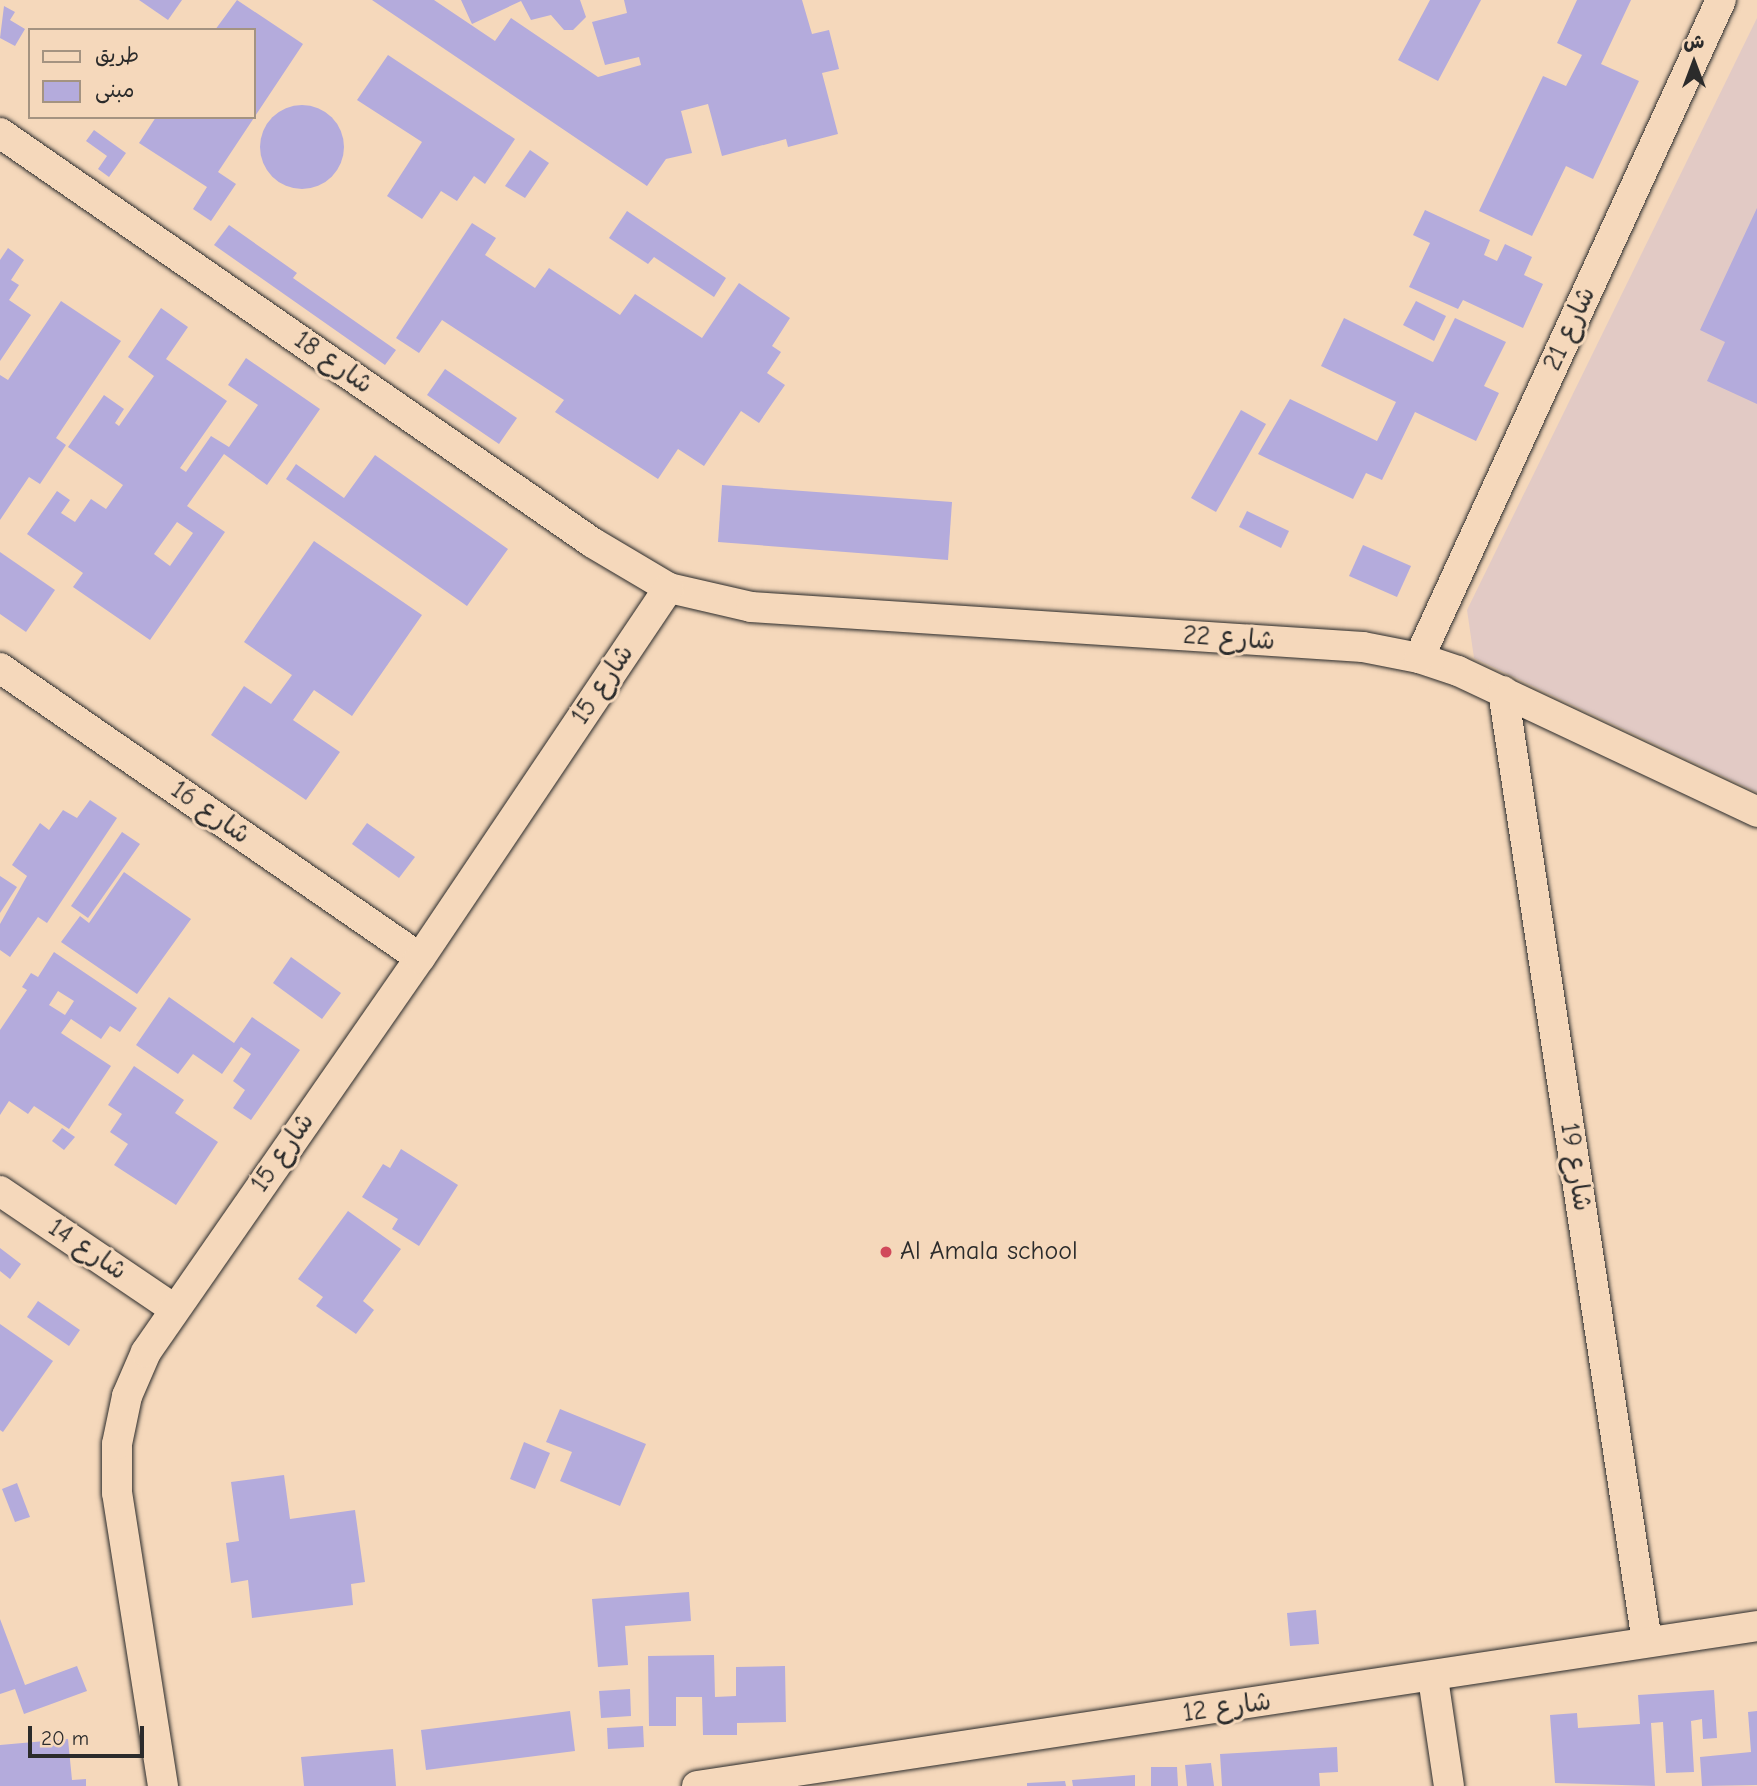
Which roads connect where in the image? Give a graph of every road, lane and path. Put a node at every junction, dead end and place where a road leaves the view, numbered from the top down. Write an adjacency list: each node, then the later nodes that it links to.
1 (1721, 0): 4 (street, شارع 21)
2 (0, 132): 3 (street, شارع 18)
3 (669, 588): 4 (street, شارع 22); 8 (street, شارع 15)
4 (1419, 658): 6 (street, شارع 22)
5 (0, 668): 8 (street, شارع 16)
6 (1503, 691): 7 (street, شارع 22); 12 (street, شارع 19)
7 (1757, 812)
8 (420, 958): 10 (street, شارع 15)
9 (0, 1191): 10 (street, شارع 14)
10 (174, 1309): 14 (street, شارع 15)
11 (1757, 1626): 12 (street, شارع 12)
12 (1647, 1642): 13 (street, شارع 12)
13 (1433, 1678): 15 (street, شارع 12); 16 (street)
14 (163, 1786)
15 (697, 1786)
16 (1449, 1786)

